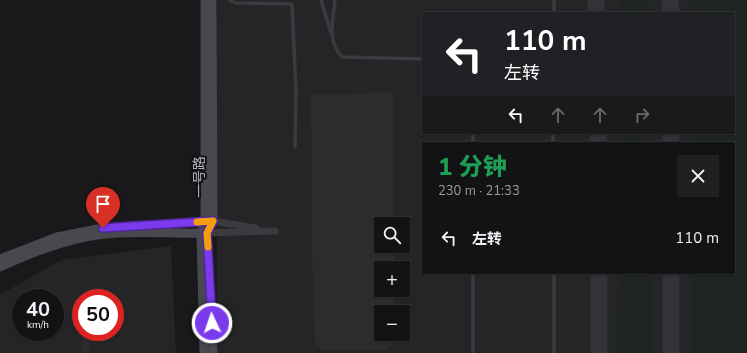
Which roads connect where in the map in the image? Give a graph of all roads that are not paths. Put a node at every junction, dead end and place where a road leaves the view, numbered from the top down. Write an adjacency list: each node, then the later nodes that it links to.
1 (205, 0): 11 (main road, 一号路)
2 (212, 0): 11 (main road, 一号路)
3 (230, 0): 10 (lane)
4 (321, 0): 8 (lane)
5 (335, 0): 8 (lane)
6 (554, 0): 7 (lane)
7 (554, 12)
8 (332, 35): 9 (lane)
9 (422, 59)
10 (295, 147)
11 (209, 221): 12 (main road, 一号路); 12 (street); 13 (main road)
12 (204, 233): 14 (main road); 17 (main road, 一号路); 18 (main road, 一号路)
13 (0, 259)
14 (0, 267)
15 (473, 274): 19 (lane)
16 (554, 274): 20 (lane)
17 (204, 353)
18 (213, 353)
19 (473, 353)
20 (554, 353)

